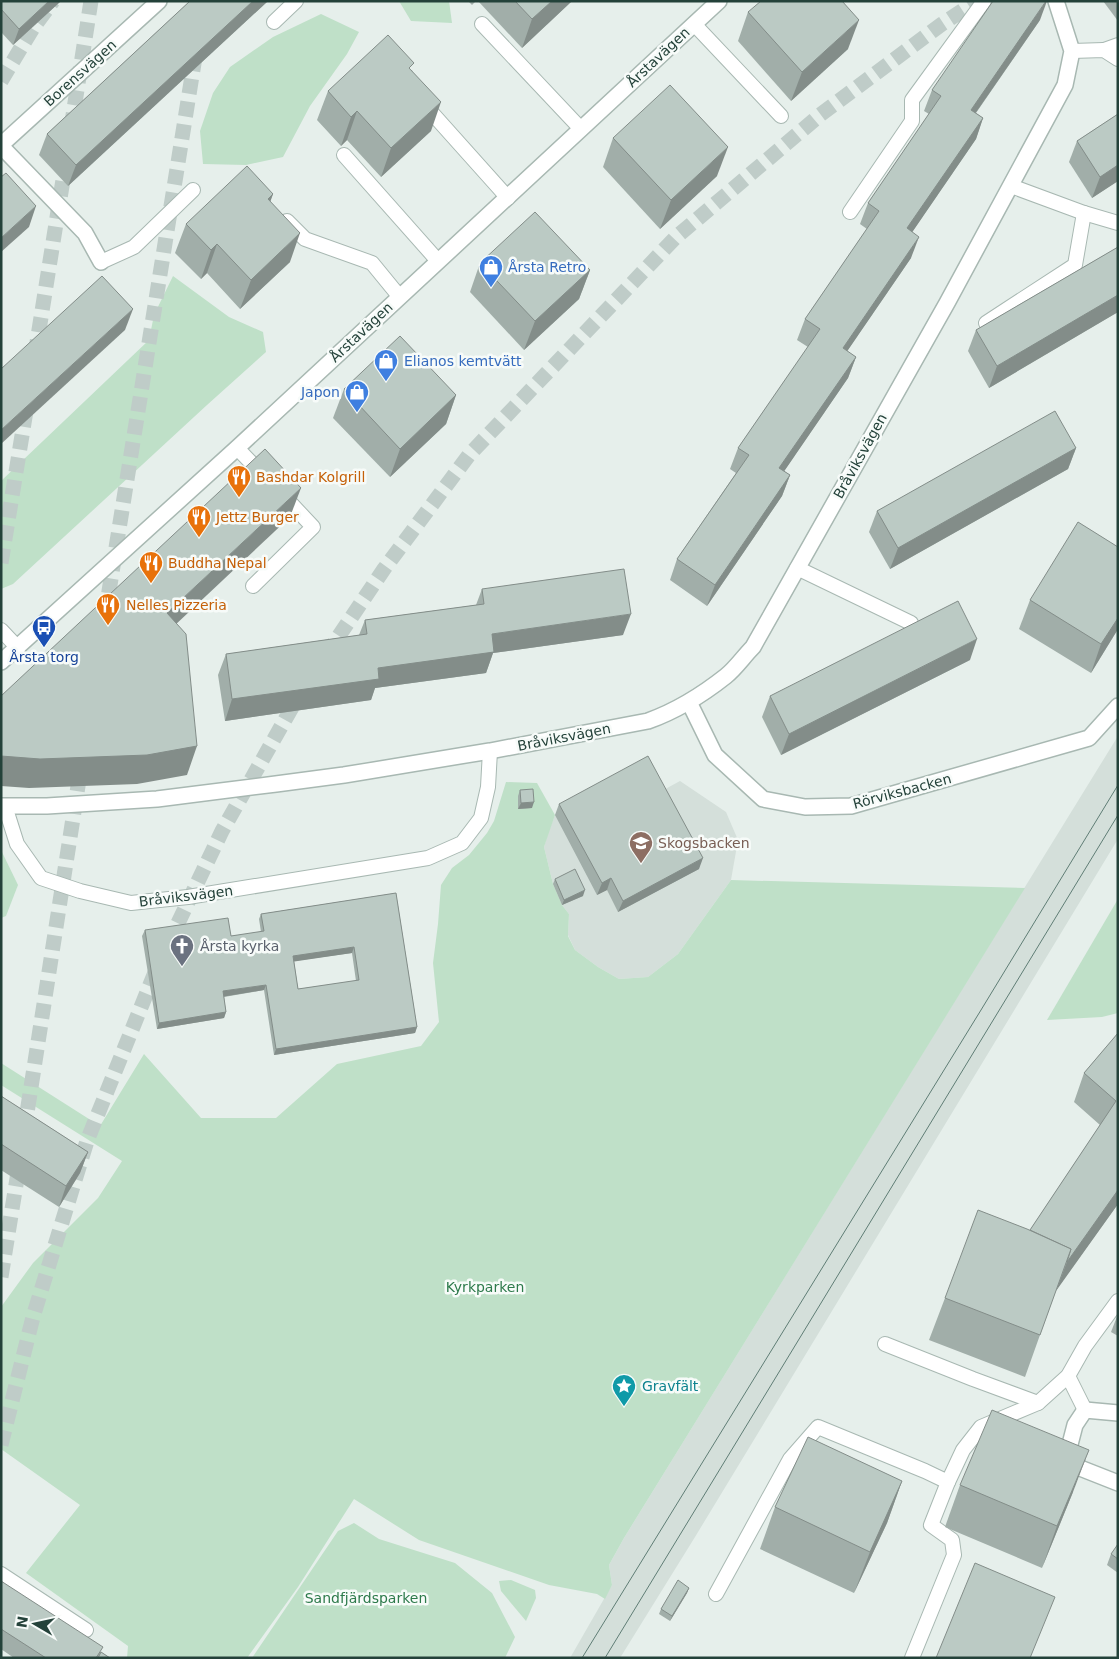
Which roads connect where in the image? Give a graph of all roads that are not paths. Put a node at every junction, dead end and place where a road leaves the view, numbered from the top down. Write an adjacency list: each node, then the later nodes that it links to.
1 (159, 1): 16 (street, Borensvägen)
2 (296, 1): 6 (lane)
3 (719, 1): 8 (street, Årstavägen)
4 (984, 1): 22 (lane)
5 (1056, 1): 11 (street, Bråviksvägen)
6 (274, 22)
7 (482, 24): 15 (lane)
8 (694, 24): 14 (lane); 15 (street, Årstavägen)
9 (1118, 45): 10 (lane)
10 (1104, 50): 11 (lane); 12 (lane)
11 (1072, 52): 18 (street, Bråviksvägen)
12 (1118, 59)
13 (414, 93): 20 (lane)
14 (781, 116)
15 (581, 129): 20 (street, Årstavägen)
16 (1, 146): 26 (street, Borensvägen)
17 (344, 155): 25 (lane)
18 (1011, 186): 23 (lane); 30 (street, Bråviksvägen)
19 (193, 190): 26 (lane)
20 (508, 198): 25 (street, Årstavägen)
21 (276, 211): 27 (lane)
22 (850, 212)
23 (1084, 213): 24 (lane); 28 (lane)
24 (1118, 223)
25 (438, 261): 27 (street, Årstavägen)
26 (101, 262)
27 (399, 296): 29 (street, Årstavägen)
28 (986, 323)
29 (237, 448): 31 (lane); 34 (street, Årstavägen)
30 (797, 568): 32 (lane); 36 (street, Bråviksvägen)
31 (253, 586)
32 (911, 623)
33 (1, 630): 34 (lane)
34 (18, 648): 35 (street, Årstavägen)
35 (1, 662)
36 (689, 702): 37 (street, Rörviksbacken); 38 (street, Bråviksvägen)
37 (1118, 706)
38 (490, 752): 39 (street, Bråviksvägen); 39 (lane, Bråviksvägen)
39 (3, 806)
40 (1118, 1301): 42 (lane)
41 (885, 1344): 43 (lane)
42 (1068, 1376): 43 (lane); 44 (lane)
43 (1038, 1403): 46 (lane)
44 (1085, 1410): 45 (street); 47 (street)
45 (1118, 1413)
46 (948, 1482): 49 (lane); 51 (lane)
47 (1118, 1483)
48 (1, 1574): 50 (lane)
49 (716, 1594)
50 (86, 1630)
51 (912, 1658)

